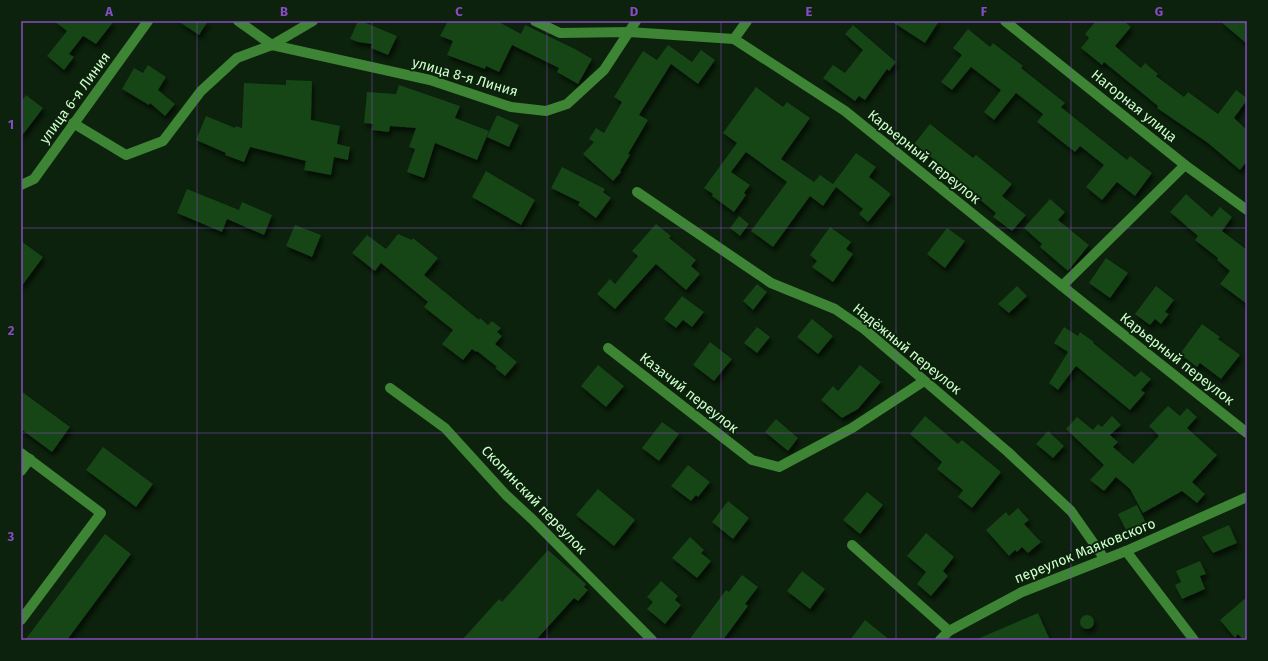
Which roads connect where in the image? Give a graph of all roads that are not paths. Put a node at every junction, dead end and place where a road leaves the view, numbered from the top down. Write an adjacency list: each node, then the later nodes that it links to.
1 (148, 21): 11 (street, улица 6-я Линия)
2 (238, 21): 10 (street)
3 (313, 21): 10 (street)
4 (535, 21): 8 (street, Карьерный переулок)
5 (636, 21): 8 (street, улица 8-я Линия)
6 (747, 21): 9 (street)
7 (1005, 21): 12 (street, Нагорная улица)
8 (629, 32): 9 (street, Карьерный переулок); 10 (street, улица 8-я Линия)
9 (734, 39): 16 (street, Карьерный переулок)
10 (272, 45): 11 (street)
11 (73, 123): 13 (street, улица 6-я Линия)
12 (1185, 165): 15 (street, Нагорная улица); 16 (street)
13 (21, 185)
14 (637, 192): 18 (street, Надёжный переулок)
15 (1247, 210)
16 (1062, 286): 20 (street, Карьерный переулок)
17 (608, 348): 18 (street, Казачий переулок)
18 (924, 381): 27 (street, Надёжный переулок)
19 (390, 388): 30 (street, Скопинский переулок)
20 (1247, 433)
21 (21, 453): 22 (street)
22 (30, 459): 23 (street); 28 (street)
23 (21, 471)
24 (1247, 497): 26 (street, переулок Маяковского)
25 (852, 545): 29 (street)
26 (1126, 551): 27 (street, переулок Маяковского); 32 (street)
27 (1104, 558): 29 (street, переулок Маяковского)
28 (21, 620)
29 (949, 631): 31 (street, переулок Маяковского)
30 (652, 640)
31 (940, 640)
32 (1194, 640)

